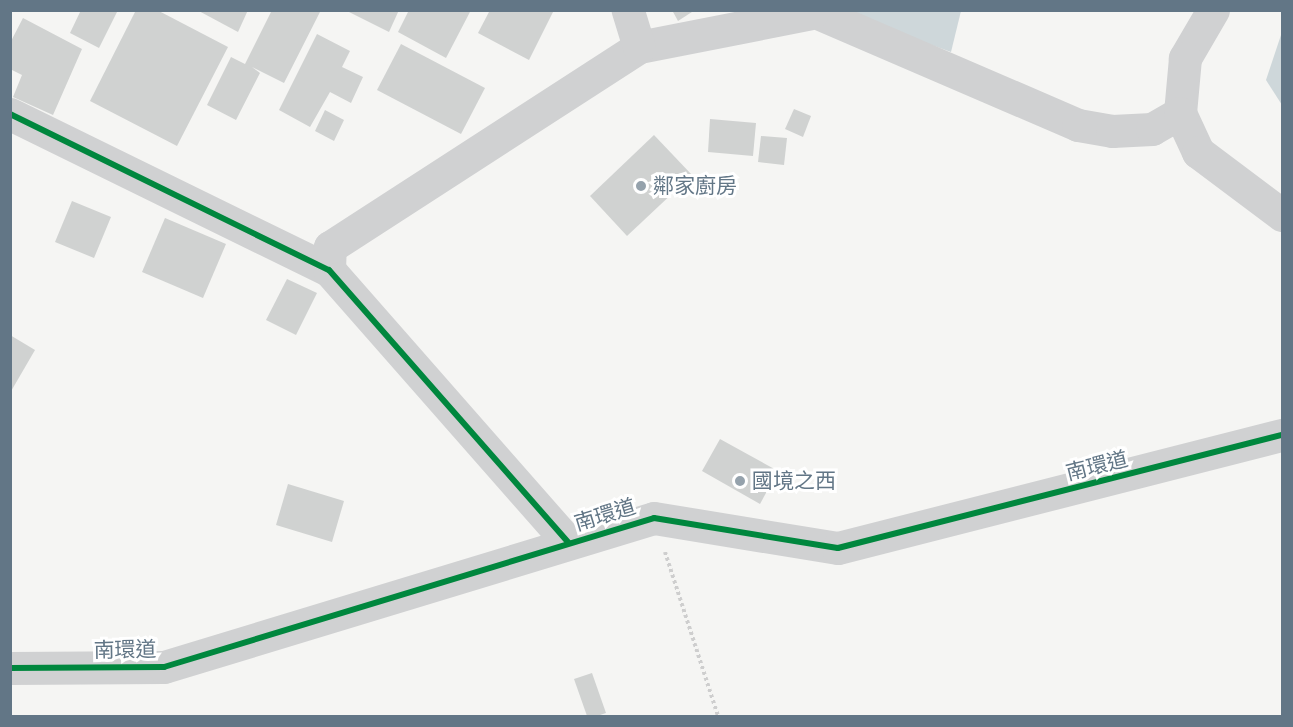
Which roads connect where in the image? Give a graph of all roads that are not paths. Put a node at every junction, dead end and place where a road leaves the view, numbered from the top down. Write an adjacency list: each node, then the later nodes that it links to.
1 (628, 10): 4 (street)
2 (1213, 10): 5 (street)
3 (811, 12): 4 (street); 5 (street)
4 (639, 47): 8 (street)
5 (1179, 113): 7 (street)
6 (10, 114): 8 (street)
7 (1282, 215)
8 (329, 270): 10 (street)
9 (1282, 435): 10 (street, 南環道)
10 (569, 543): 11 (street, 南環道)
11 (10, 668)

